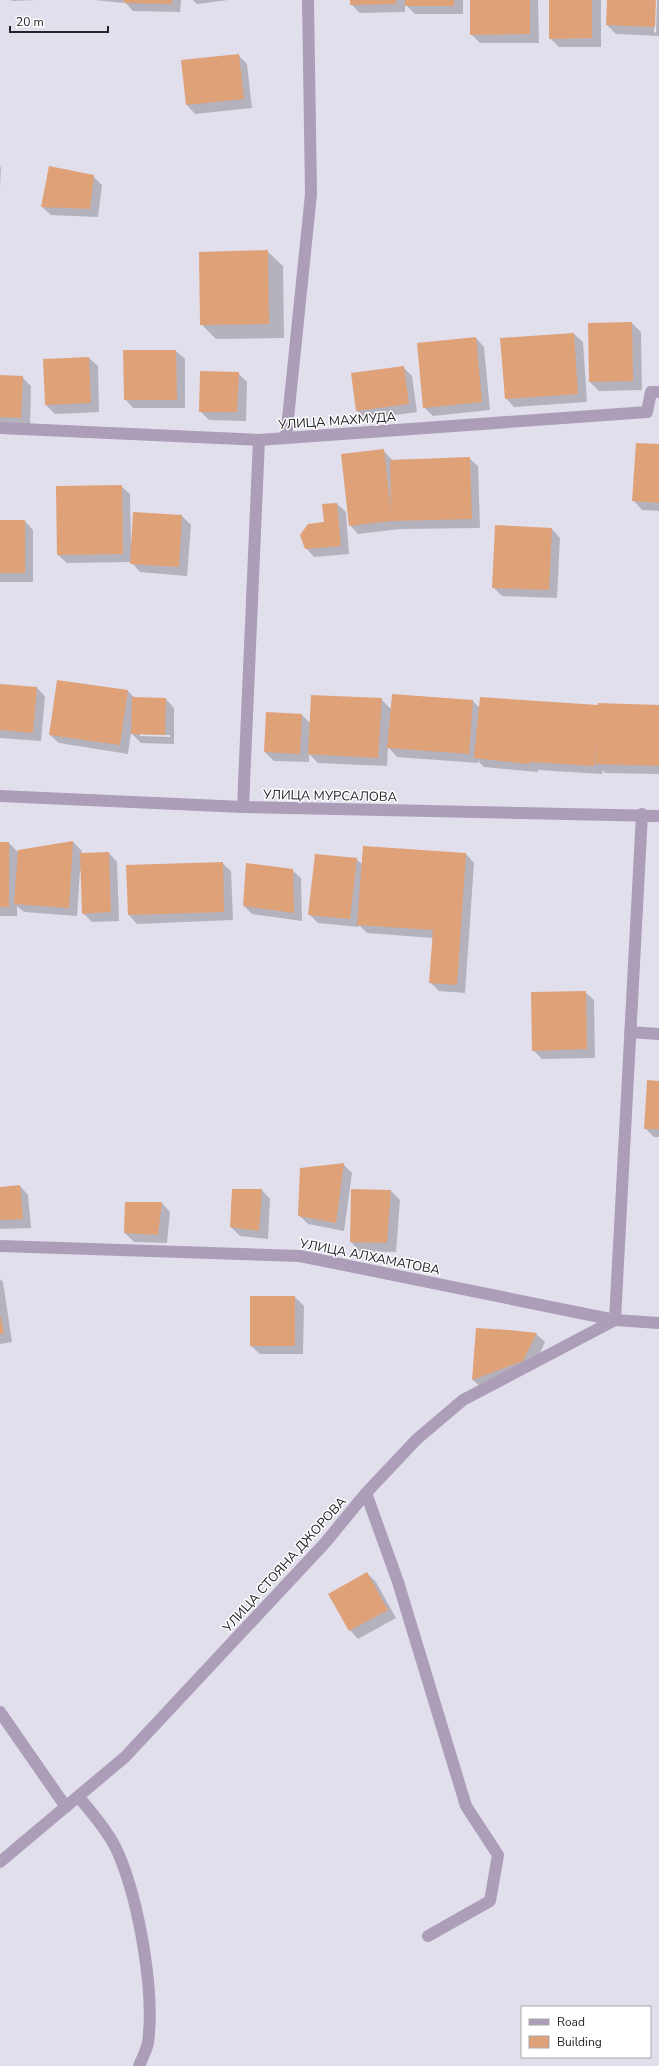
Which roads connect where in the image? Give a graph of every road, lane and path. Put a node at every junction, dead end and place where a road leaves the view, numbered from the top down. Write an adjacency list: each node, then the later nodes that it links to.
1 (308, 0): 4 (street)
2 (659, 392): 4 (street, УЛИЦА МАХМУДА)
3 (0, 428): 5 (street, УЛИЦА МАХМУДА)
4 (286, 438): 5 (street, УЛИЦА МАХМУДА)
5 (259, 440): 7 (street)
6 (0, 796): 7 (street, УЛИЦА МУРСАЛОВА)
7 (243, 807): 8 (street, УЛИЦА МУРСАЛОВА)
8 (642, 814): 9 (street, УЛИЦА МУРСАЛОВА); 10 (street)
9 (659, 816)
10 (630, 1032): 11 (street); 13 (street)
11 (659, 1034)
12 (0, 1246): 13 (street, УЛИЦА АЛХАМАТОВА)
13 (615, 1320): 14 (street, УЛИЦА АЛХАМАТОВА); 15 (street, УЛИЦА СТОЯНА ДЖОРОВА)
14 (659, 1323)
15 (366, 1493): 17 (street, УЛИЦА СТОЯНА ДЖОРОВА); 20 (street)
16 (0, 1712): 18 (street)
17 (79, 1797): 18 (street, УЛИЦА СТОЯНА ДЖОРОВА); 21 (street)
18 (66, 1807): 19 (street, УЛИЦА СТОЯНА ДЖОРОВА)
19 (0, 1862)
20 (428, 1936)
21 (139, 2066)

